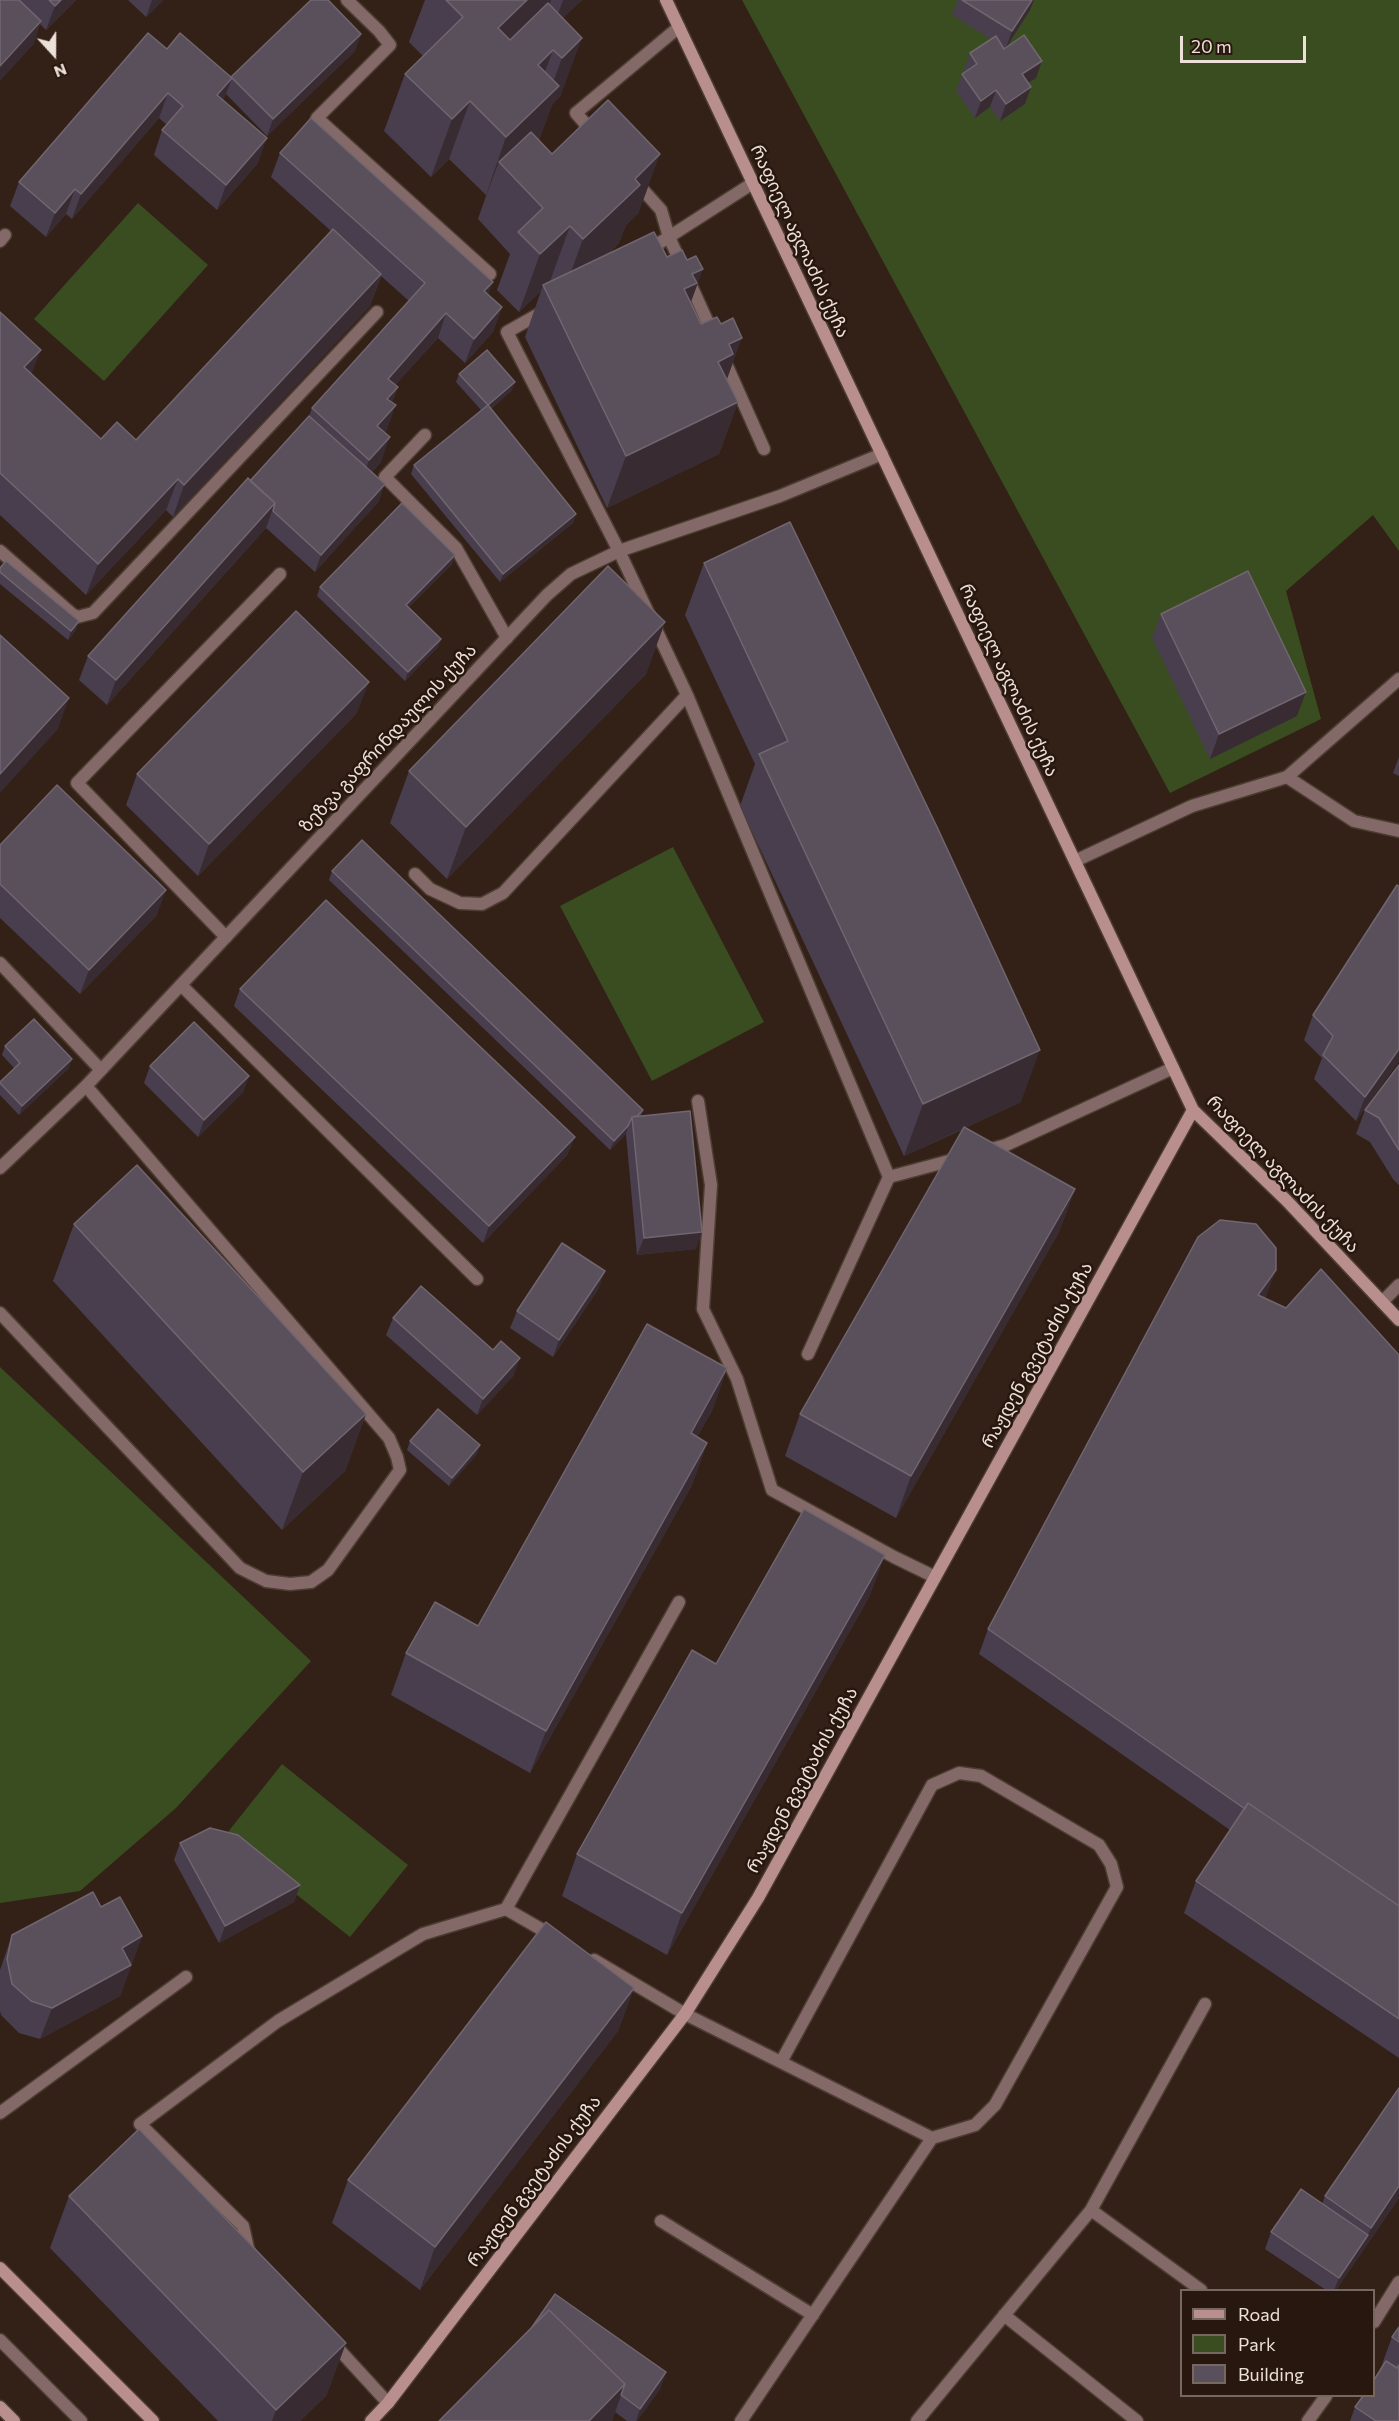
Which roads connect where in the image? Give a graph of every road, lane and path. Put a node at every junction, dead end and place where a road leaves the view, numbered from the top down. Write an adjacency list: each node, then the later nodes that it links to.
1 (347, 0): 9 (street)
2 (666, 0): 3 (street, რაფიელ აგლაძის ქუჩა)
3 (679, 27): 4 (street); 6 (street, რაფიელ აგლაძის ქუჩა)
4 (607, 148)
5 (630, 175): 7 (street)
6 (753, 183): 7 (street); 14 (street, რაფიელ აგლაძის ქუჩა)
7 (669, 237): 8 (street); 13 (street)
8 (634, 259)
9 (490, 274)
10 (557, 304): 15 (street)
11 (377, 312): 16 (street)
12 (425, 435): 18 (street)
13 (764, 449)
14 (882, 454): 15 (street, ზეზვა გაფრინდაულის ქუჩა); 23 (street, რაფიელ აგლაძის ქუჩა)
15 (619, 550): 18 (street, ზეზვა გაფრინდაულის ქუჩა); 20 (street)
16 (0, 551)
17 (280, 574): 25 (street)
18 (507, 638): 25 (street, ზეზვა გაფრინდაულის ქუჩა)
19 (1399, 679): 21 (street)
20 (687, 695): 24 (street); 34 (street)
21 (1287, 777): 22 (street); 23 (street)
22 (1399, 831)
23 (1075, 861): 28 (street, რაფიელ აგლაძის ქუჩა)
24 (415, 874)
25 (226, 937): 27 (street, ზეზვა გაფრინდაულის ქუჩა)
26 (0, 963): 29 (street)
27 (181, 985): 29 (street, ზეზვა გაფრინდაულის ქუჩა); 35 (street)
28 (1173, 1068): 32 (street, რაფიელ აგლაძის ქუჩა); 34 (street)
29 (101, 1070): 30 (street, ზეზვა გაფრინდაულის ქუჩა)
30 (86, 1086): 33 (street, ზეზვა გაფრინდაულის ქუჩა); 38 (street)
31 (698, 1101): 41 (street)
32 (1193, 1110): 37 (street, რაფიელ აგლაძის ქუჩა); 41 (street, რაჟდენ გვეტაძის ქუჩა)
33 (0, 1168)
34 (889, 1178): 40 (street)
35 (477, 1279)
36 (1399, 1285): 37 (street)
37 (1382, 1302): 39 (street, რაფიელ აგლაძის ქუჩა)
38 (0, 1313)
39 (1399, 1320)
40 (808, 1354)
41 (935, 1577): 48 (street, რაჟდენ გვეტაძის ქუჩა)
42 (680, 1602): 43 (street)
43 (506, 1909): 44 (street); 54 (street)
44 (565, 1944)
45 (585, 1955): 48 (street)
46 (186, 1977): 50 (street)
47 (1205, 2004): 52 (street)
48 (685, 2014): 49 (street); 64 (street, რაჟდენ გვეტაძის ქუჩა)
49 (781, 2062): 51 (street); 51 (street)
50 (0, 2113)
51 (932, 2138): 58 (street)
52 (1091, 2210): 57 (street); 59 (street)
53 (661, 2221): 58 (street)
54 (256, 2260)
55 (0, 2268): 68 (street)
56 (1399, 2282): 60 (street)
57 (1201, 2289)
58 (813, 2315): 70 (street)
59 (1004, 2315): 71 (street); 72 (street)
60 (1375, 2320)
61 (326, 2336): 64 (street)
62 (0, 2340): 67 (street)
63 (1325, 2397): 73 (street)
64 (388, 2403): 69 (street, რაჟდენ გვეტაძის ქუჩა)
65 (0, 2407): 66 (street)
66 (14, 2421)
67 (81, 2421)
68 (153, 2421)
69 (371, 2421)
70 (741, 2421)
71 (917, 2421)
72 (1137, 2421)
73 (1308, 2421)

